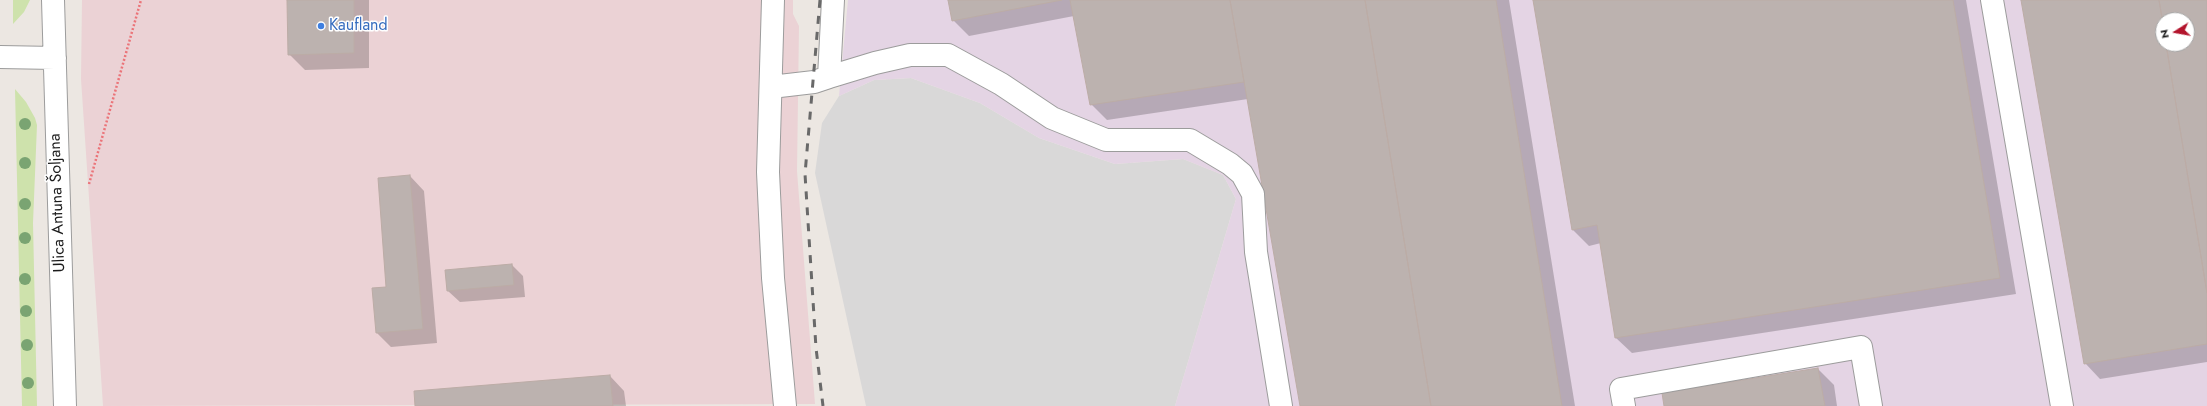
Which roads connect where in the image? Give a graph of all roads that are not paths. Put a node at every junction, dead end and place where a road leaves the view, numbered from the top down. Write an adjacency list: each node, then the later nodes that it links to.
1 (53, 0): 6 (street, Ulica Antuna Šoljana)
2 (773, 0): 8 (street)
3 (833, 0): 7 (street)
4 (1992, 0): 14 (street)
5 (0, 57): 6 (street)
6 (54, 58): 9 (street, Ulica Antuna Šoljana)
7 (829, 77): 8 (street); 11 (street)
8 (771, 87): 10 (street)
9 (65, 406)
10 (785, 406)
11 (1281, 406)
12 (1624, 406): 13 (street)
13 (1871, 406)
14 (2062, 406)

